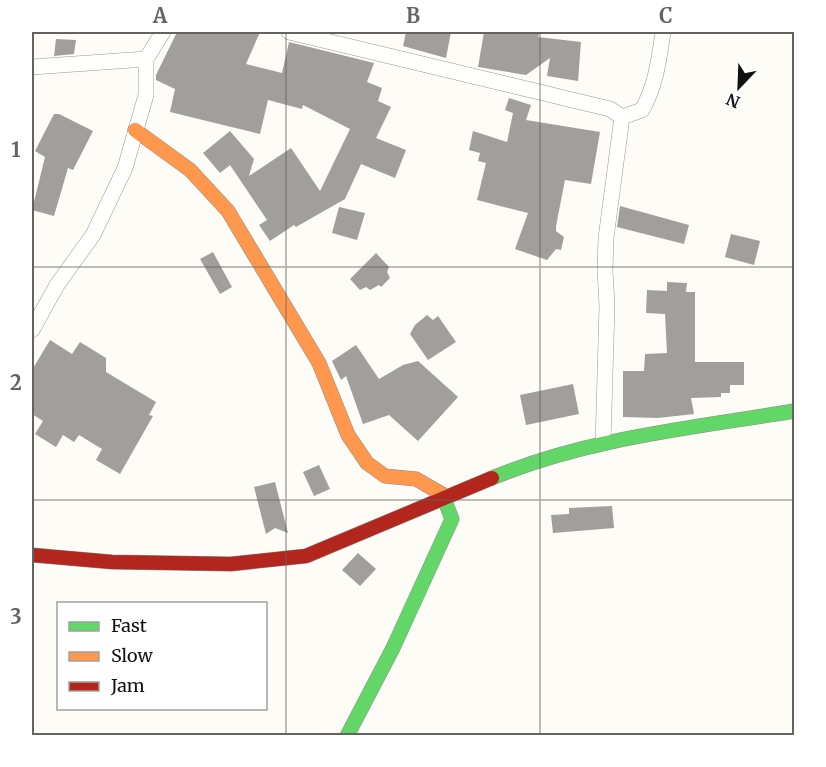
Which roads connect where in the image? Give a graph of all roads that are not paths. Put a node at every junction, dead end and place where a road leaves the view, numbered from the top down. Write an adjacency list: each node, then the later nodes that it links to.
1 (163, 32): 4 (street)
2 (289, 32): 6 (street)
3 (663, 32): 6 (street)
4 (146, 59): 5 (street); 7 (street)
5 (32, 67)
6 (622, 117): 10 (street)
7 (135, 130): 8 (street); 11 (street)
8 (32, 330)
9 (795, 411): 10 (street)
10 (603, 443): 11 (street)
11 (445, 496): 12 (street); 13 (street)
12 (32, 555)
13 (347, 735)

